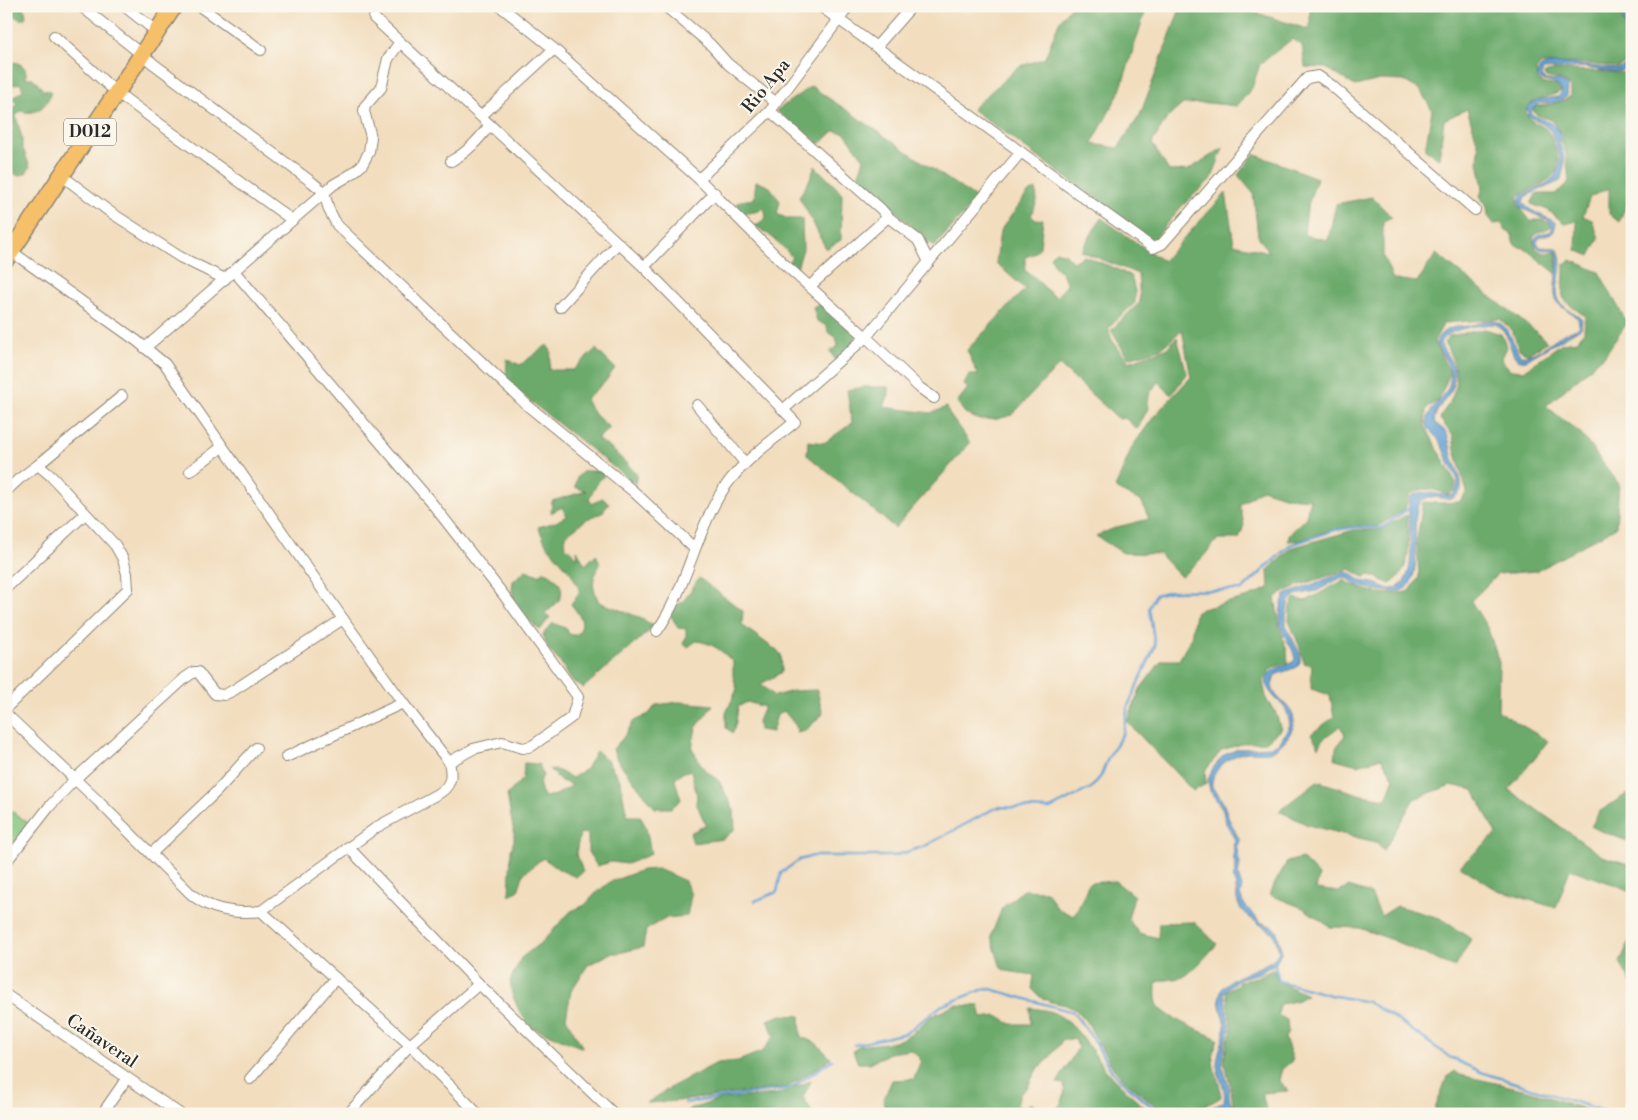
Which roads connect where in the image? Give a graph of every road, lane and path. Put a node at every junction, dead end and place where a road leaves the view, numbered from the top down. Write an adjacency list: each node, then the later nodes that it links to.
1 (81, 6): 18 (street)
2 (124, 6): 12 (street)
3 (174, 6): 12 (main road, D012)
4 (199, 6): 17 (street)
5 (665, 6): 20 (street)
6 (820, 6): 11 (street)
7 (849, 6): 11 (street, Rio Apa)
8 (912, 6): 15 (street)
9 (508, 8): 16 (street)
10 (374, 18): 14 (street)
11 (838, 20): 15 (street); 20 (street, Rio Apa)
12 (157, 32): 18 (main road, D012)
13 (54, 36): 19 (street)
14 (400, 42): 21 (street); 27 (street)
15 (876, 47): 23 (street)
16 (554, 49): 21 (street); 26 (street)
17 (261, 50)
18 (141, 54): 19 (main road, D012); 27 (street)
19 (116, 92): 25 (main road, D012); 31 (street)
20 (773, 107): 26 (street, Rio Apa); 30 (street)
21 (482, 116): 22 (street)
22 (490, 125): 24 (street); 32 (street)
23 (1021, 152): 29 (street); 34 (street)
24 (451, 161)
25 (61, 175): 33 (main road, D012); 37 (street)
26 (699, 179): 28 (street)
27 (324, 192): 31 (street); 52 (street)
28 (715, 193): 35 (street); 38 (street)
29 (1475, 210)
30 (888, 218): 34 (street); 38 (street)
31 (292, 220): 36 (street)
32 (618, 243): 35 (street); 39 (street)
33 (8, 253): 41 (street)
34 (929, 262): 40 (street)
35 (644, 267): 45 (street)
36 (234, 271): 37 (street); 61 (street)
37 (224, 279): 41 (street)
38 (810, 286): 40 (street)
39 (560, 307)
40 (866, 337): 43 (street); 45 (street)
41 (145, 348): 46 (street)
42 (122, 396): 48 (street)
43 (934, 398)
44 (698, 405): 47 (street)
45 (784, 409): 47 (street)
46 (222, 447): 49 (street); 54 (street)
47 (745, 463): 52 (street)
48 (38, 465): 50 (street); 51 (street)
49 (190, 471)
50 (6, 491)
51 (85, 514): 53 (street); 57 (street)
52 (694, 548): 55 (street)
53 (6, 588)
54 (343, 619): 56 (street); 62 (street)
55 (657, 631)
56 (403, 703): 60 (street); 61 (street)
57 (6, 708)
58 (6, 714): 62 (street)
59 (256, 748): 64 (street)
60 (286, 757)
61 (449, 762): 63 (street)
62 (76, 779): 64 (street); 65 (street)
63 (348, 847): 66 (street); 68 (street)
64 (151, 854): 66 (street)
65 (6, 862)
66 (261, 911): 67 (street)
67 (336, 978): 70 (street); 72 (street)
68 (479, 984): 70 (street); 77 (street)
69 (6, 995): 71 (street, Cañaveral)
70 (410, 1044): 75 (street); 76 (street)
71 (127, 1078): 73 (street); 74 (street, Cañaveral)
72 (250, 1079)
73 (102, 1114)
74 (180, 1114)
75 (348, 1114)
76 (478, 1114)
77 (614, 1114)

